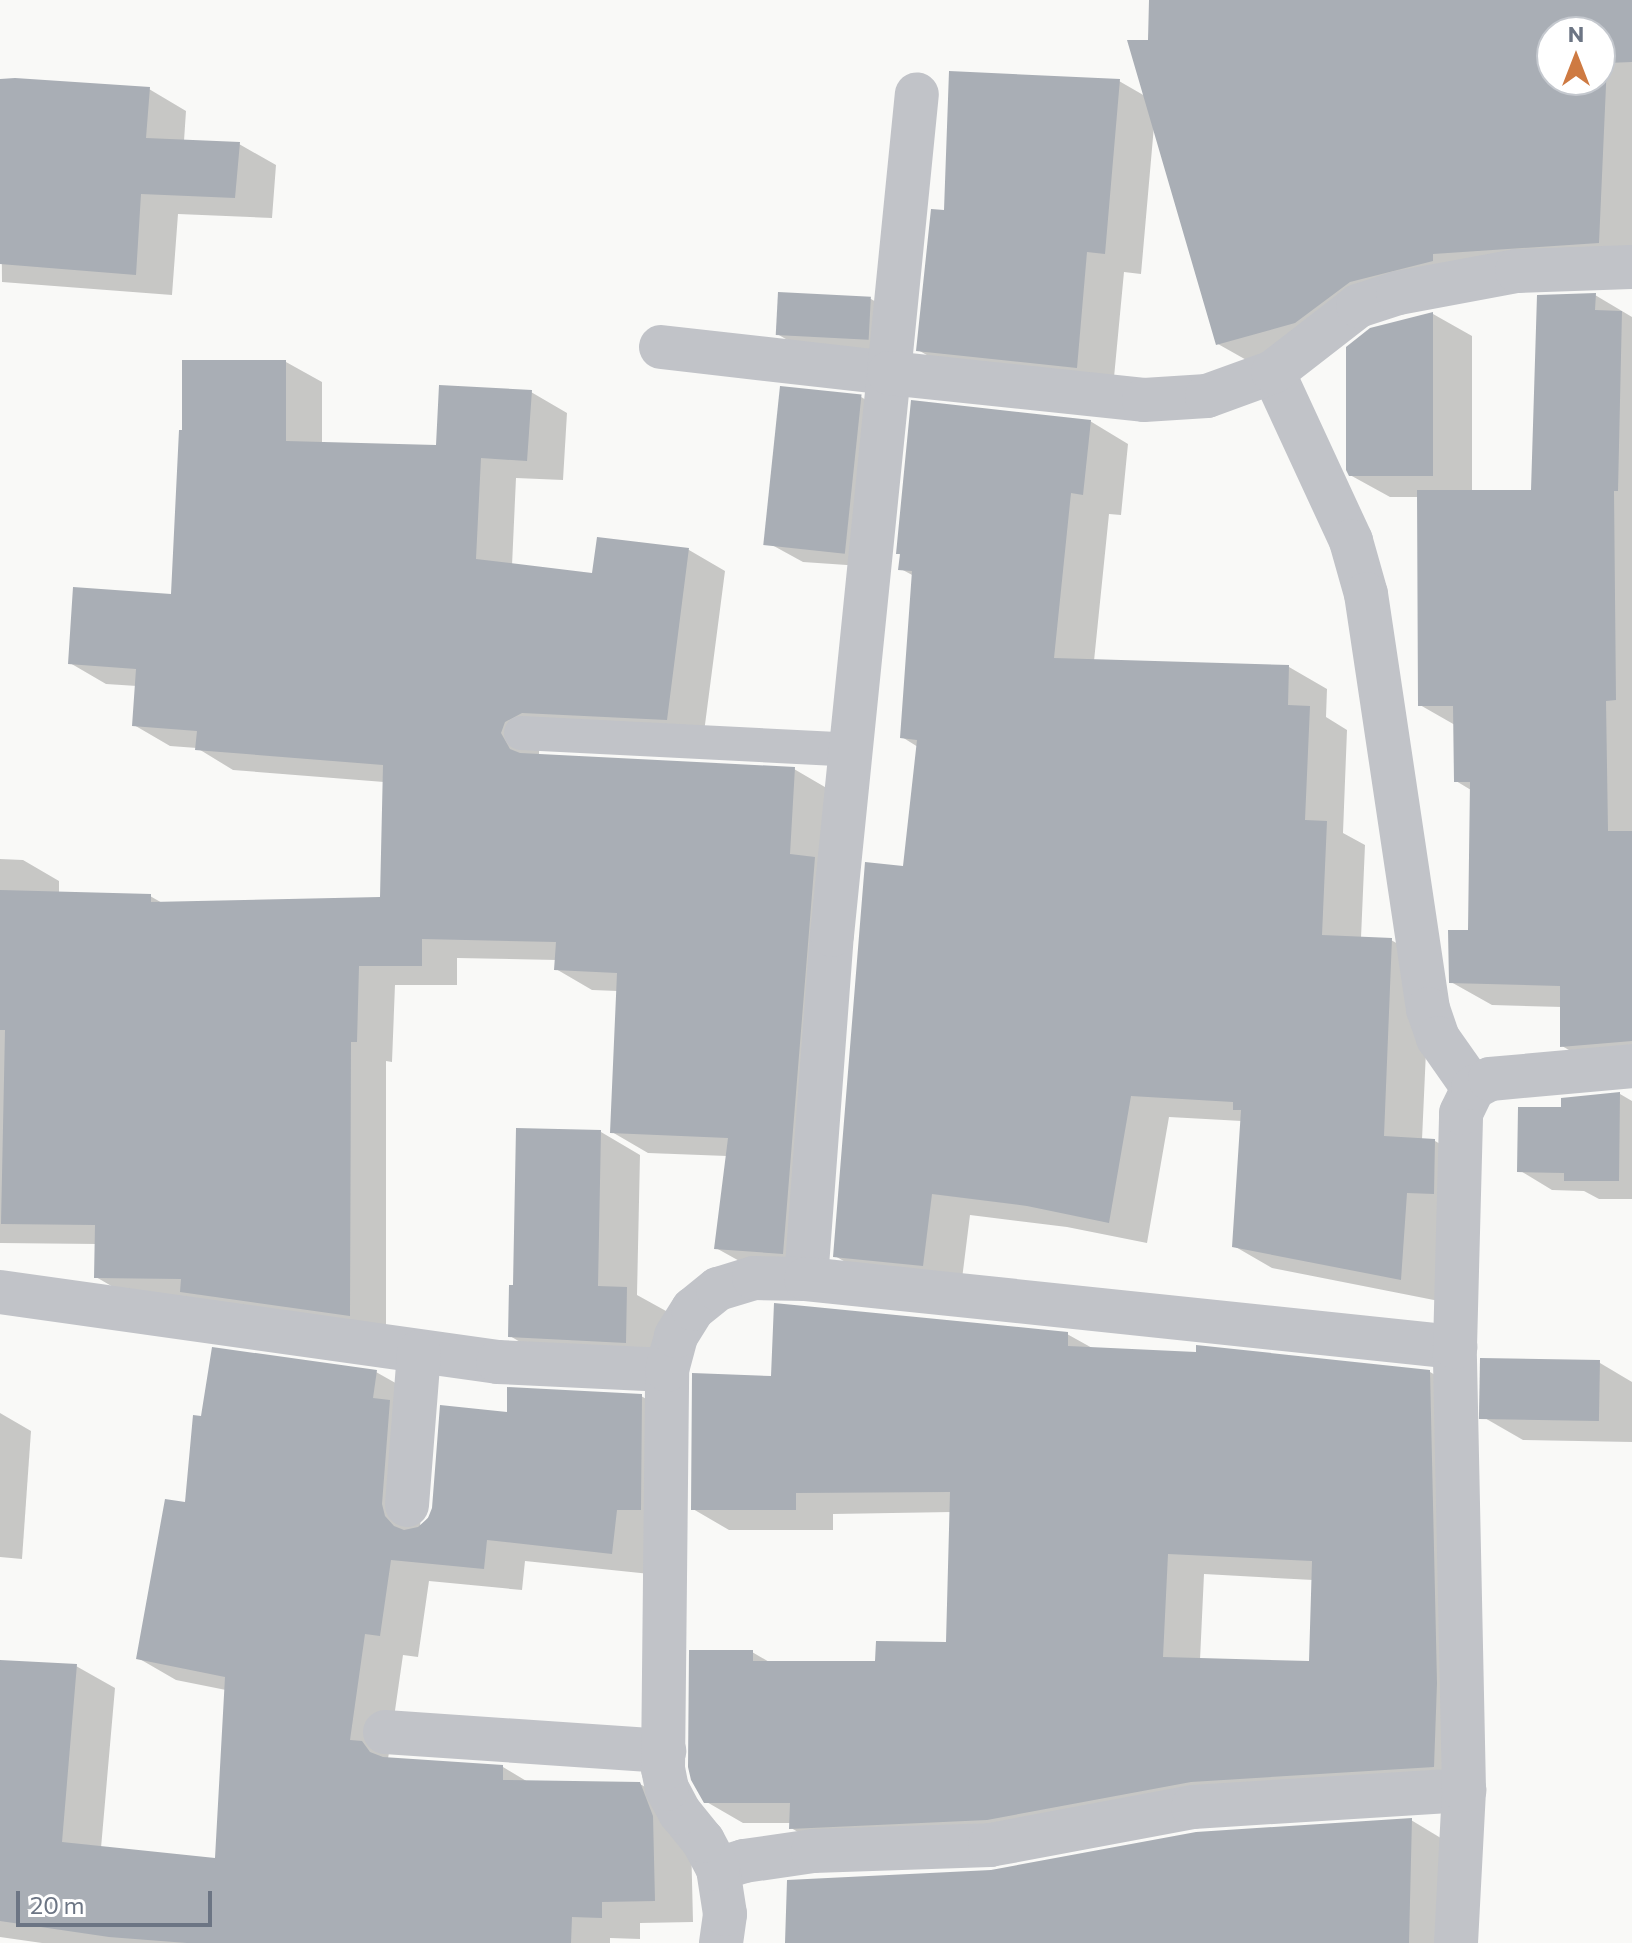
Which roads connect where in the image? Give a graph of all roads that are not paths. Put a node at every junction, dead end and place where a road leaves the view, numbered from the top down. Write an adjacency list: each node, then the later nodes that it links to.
1 (917, 94): 5 (street)
2 (1632, 267): 4 (street)
3 (661, 347): 5 (street)
4 (1273, 372): 5 (street); 9 (street)
5 (889, 373): 7 (street)
6 (521, 733): 7 (lane)
7 (852, 750): 10 (street)
8 (1632, 1066): 9 (street)
9 (1473, 1088): 12 (street)
10 (806, 1279): 12 (street); 14 (street)
11 (0, 1292): 13 (street)
12 (1455, 1347): 18 (street)
13 (419, 1352): 14 (street); 15 (street)
14 (667, 1370): 17 (street)
15 (407, 1505)
16 (385, 1732): 17 (street)
17 (664, 1751): 19 (street)
18 (1464, 1790): 19 (street); 21 (street)
19 (718, 1869): 20 (street)
20 (721, 1943)
21 (1456, 1943)

